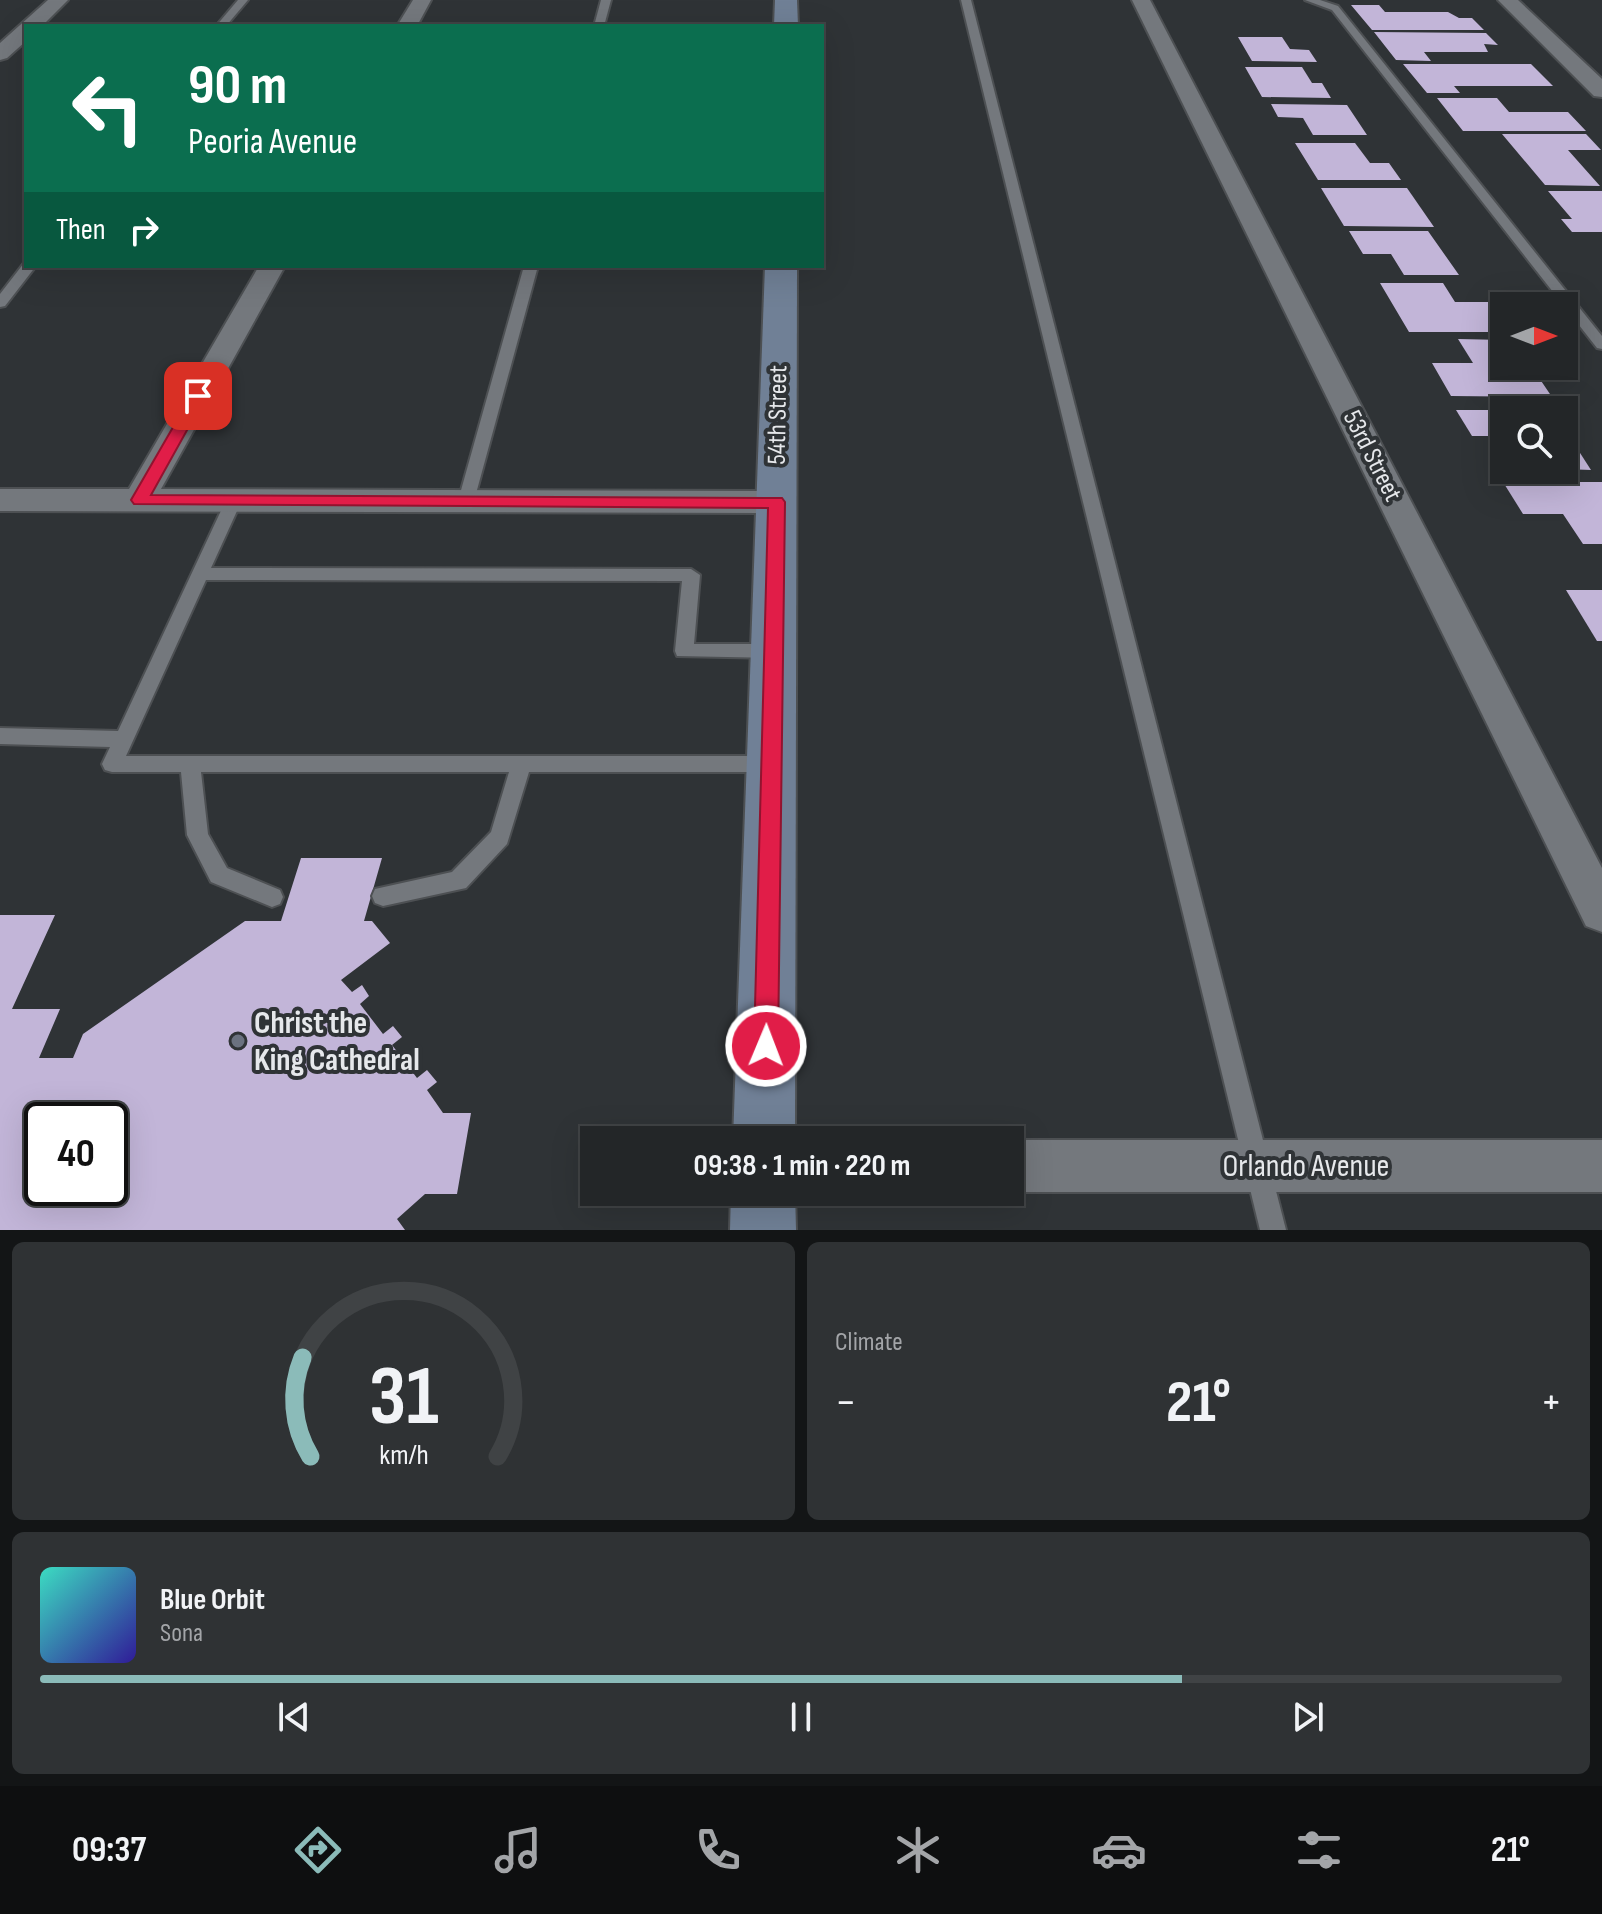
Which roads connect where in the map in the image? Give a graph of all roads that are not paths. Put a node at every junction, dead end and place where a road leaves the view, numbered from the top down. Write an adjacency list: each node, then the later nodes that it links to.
1 (59, 0): 10 (street)
2 (243, 0): 11 (lane)
3 (422, 0): 12 (street)
4 (606, 0): 13 (lane)
5 (786, 0): 14 (street)
6 (966, 0): 41 (lane)
7 (1141, 0): 38 (street, 53rd Street)
8 (1310, 0): 23 (lane)
9 (1507, 0): 17 (street)
10 (33, 24)
11 (223, 24)
12 (408, 24)
13 (600, 24)
14 (786, 24)
15 (24, 32): 16 (street)
16 (0, 54)
17 (1602, 91)
18 (27, 268): 22 (lane)
19 (271, 268): 25 (street)
20 (530, 268): 27 (lane)
21 (781, 268): 28 (street, 54th Street)
22 (0, 303)
23 (1602, 345)
24 (0, 500): 25 (street)
25 (139, 500): 26 (street)
26 (234, 500): 27 (street); 29 (lane)
27 (466, 501): 28 (street)
28 (777, 502): 30 (street, 54th Street)
29 (201, 574): 30 (lane); 32 (lane)
30 (774, 651): 35 (street, 54th Street)
31 (0, 736): 32 (lane)
32 (124, 739): 33 (lane)
33 (190, 764): 34 (lane); 37 (lane)
34 (521, 764): 35 (lane); 36 (lane)
35 (771, 764): 39 (street, 54th Street)
36 (383, 896)
37 (272, 897)
38 (1602, 912)
39 (764, 1126)
40 (1024, 1166): 41 (street, Orlando Avenue)
41 (1257, 1166): 42 (street, Orlando Avenue); 45 (lane)
42 (1602, 1166)
43 (763, 1206): 44 (street)
44 (763, 1230)
45 (1273, 1230)

